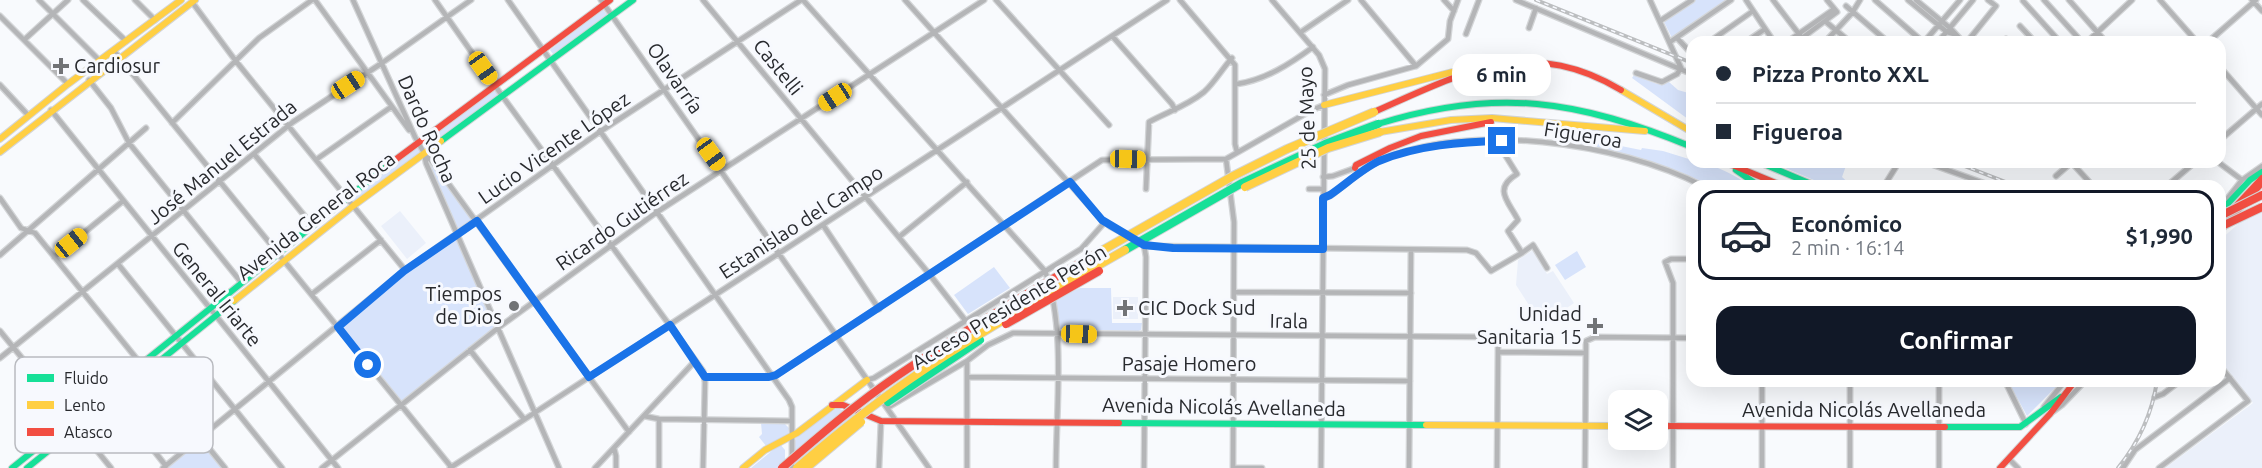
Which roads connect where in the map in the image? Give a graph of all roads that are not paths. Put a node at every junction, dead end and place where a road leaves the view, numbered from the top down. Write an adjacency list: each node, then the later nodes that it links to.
1 (39, 0): 53 (street)
2 (68, 0): 53 (street)
3 (83, 0): 94 (street)
4 (135, 0): 58 (street)
5 (181, 0): 58 (main road)
6 (314, 0): 102 (street); 111 (street)
7 (353, 0): 105 (street, Dardo Rocha)
8 (435, 0): 56 (street)
9 (471, 0): 56 (street, José Manuel Estrada)
10 (508, 0): 99 (street)
11 (633, 0): 54 (main road, Avenida General Roca)
12 (703, 0): 95 (street, Castelli)
13 (802, 0): 95 (street, Lucio Vicente López); 114 (street)
14 (905, 0): 68 (street)
15 (984, 0): 68 (street, Ricardo Gutiérrez)
16 (996, 0): 109 (street)
17 (1167, 0): 91 (street, Estanislao del Campo)
18 (1180, 0): 101 (street)
19 (1272, 0): 66 (street, 25 de Mayo)
20 (1348, 0): 66 (street)
21 (1361, 0): 107 (street)
22 (1444, 0): 50 (street)
23 (1458, 0): 50 (street)
24 (1479, 0): 69 (street)
25 (1516, 0): 48 (street)
26 (1650, 0): 59 (street)
27 (1692, 0): 59 (street)
28 (1731, 0): 92 (street)
29 (1746, 0): 51 (street)
30 (1773, 0): 70 (street)
31 (1827, 0): 57 (street)
32 (1860, 0): 52 (street)
33 (1875, 0): 79 (street)
34 (1908, 0): 60 (street)
35 (1916, 0): 60 (street)
36 (1973, 0): 65 (street)
37 (1988, 0): 83 (street)
38 (2044, 0): 86 (street)
39 (2069, 0): 67 (street)
40 (2160, 0): 89 (street)
41 (192, 1): 100 (main road); 102 (street)
42 (605, 1): 54 (street, Olavarría); 99 (main road, Avenida General Roca)
43 (1956, 1): 60 (street)
44 (2023, 1): 85 (street)
45 (2130, 1): 67 (street)
46 (2254, 1): 49 (street); 90 (street)
47 (1846, 6): 52 (street)
48 (1536, 8): 62 (street); 108 (street)
49 (2262, 10)
50 (1454, 11): 107 (street)
51 (1753, 11): 63 (street); 71 (street)
52 (1852, 13): 64 (street); 78 (street)
53 (53, 14): 93 (street); 103 (street)
54 (613, 15): 104 (main road, Avenida General Roca); 120 (street, Olavarría)
55 (0, 16): 93 (street)
56 (447, 17): 105 (street, José Manuel Estrada); 119 (street)
57 (1824, 19): 64 (street); 75 (street)
58 (155, 20): 94 (main road)
59 (1660, 21): 96 (street)
60 (1940, 23): 65 (street); 80 (street)
61 (2020, 26): 84 (street)
62 (1529, 28)
63 (1766, 29): 72 (street); 73 (street)
64 (1836, 29): 76 (street); 77 (street)
65 (1948, 30): 81 (street); 82 (street)
66 (1301, 32): 97 (street, 25 de Mayo)
67 (2097, 32): 87 (street); 88 (street)
68 (935, 33): 114 (street, Ricardo Gutiérrez); 126 (street)
69 (1466, 34)
70 (1798, 34): 74 (street)
71 (1718, 36)
72 (1755, 36)
73 (1770, 36)
74 (1795, 36)
75 (1804, 36)
76 (1830, 36)
77 (1844, 36)
78 (1881, 36)
79 (1917, 36)
80 (1929, 36)
81 (1943, 36)
82 (1957, 36)
83 (1970, 36)
84 (2029, 36)
85 (2055, 36)
86 (2078, 36)
87 (2092, 36)
88 (2101, 36)
89 (2193, 36)
90 (2215, 36)
91 (1113, 37): 109 (street, Estanislao del Campo); 129 (street)
92 (1677, 38): 96 (street); 98 (street)
93 (24, 40): 116 (street)
94 (126, 41): 100 (main road)
95 (738, 41): 120 (street, Lucio Vicente López); 132 (street, Castelli)
96 (1670, 42): 108 (street)
97 (1313, 47): 117 (street); 121 (street, 25 de Mayo)
98 (1686, 48)
99 (543, 50): 104 (street); 119 (main road, Avenida General Roca)
100 (116, 54): 103 (main road); 115 (main road); 134 (street)
101 (1232, 58): 117 (street); 129 (street)
102 (235, 60): 134 (street); 135 (street)
103 (100, 61): 116 (main road)
104 (551, 61): 122 (main road, Avenida General Roca); 140 (street)
105 (382, 63): 111 (street, José Manuel Estrada); 144 (street, Dardo Rocha)
106 (1497, 63): 124 (main road); 139 (main road); 353 (main road, bridge)
107 (1416, 66): 121 (street)
108 (1681, 68): 110 (street); 112 (street)
109 (1060, 70): 126 (street, Estanislao del Campo); 136 (street)
110 (1686, 71)
111 (367, 73): 125 (street); 135 (street, José Manuel Estrada)
112 (1636, 73)
113 (2226, 74): 127 (street)
114 (869, 75): 132 (street, Ricardo Gutiérrez); 148 (street)
115 (89, 80): 128 (main road); 146 (street)
116 (69, 84): 131 (main road)
117 (1237, 84): 150 (street)
118 (0, 85): 131 (street)
119 (495, 86): 122 (street); 144 (main road, Avenida General Roca)
120 (664, 90): 140 (street, Lucio Vicente López); 171 (street, Olavarría)
121 (1324, 95): 124 (street, 25 de Mayo)
122 (502, 97): 151 (main road, Avenida General Roca); 158 (street)
123 (2262, 104): 127 (street)
124 (1324, 105): 150 (street); 174 (street, 25 de Mayo)
125 (391, 107): 144 (street); 153 (street)
126 (1003, 108): 148 (street, Estanislao del Campo); 186 (street)
127 (2257, 108): 130 (street); 142 (street)
128 (51, 110): 149 (main road); 170 (street, General Iriarte)
129 (1175, 110): 154 (street)
130 (2262, 115)
131 (28, 116): 143 (main road)
132 (801, 119): 171 (street, Ricardo Gutiérrez); 192 (street, Castelli)
133 (1516, 119): 138 (main road, Acceso Presidente Perón); 141 (main road, Acceso Presidente Perón); 160 (main road)
134 (172, 123): 184 (street)
135 (289, 125): 152 (street, José Manuel Estrada); 153 (street)
136 (1109, 126)
137 (146, 128): 146 (street)
138 (1379, 128): 141 (main road); 355 (main road, bridge); 356 (main road, Acceso Presidente Perón, bridge)
139 (1686, 129)
140 (601, 131): 158 (street, Lucio Vicente López); 203 (street)
141 (1658, 131): 147 (main road)
142 (2226, 135)
143 (0, 139)
144 (416, 140): 151 (street, Dardo Rocha); 194 (main road, Avenida General Roca)
145 (1502, 141): 156 (street, Figueroa); 176 (street, Figueroa); 224 (street)
146 (129, 143): 170 (street); 201 (street)
147 (1686, 144)
148 (938, 149): 185 (street); 192 (street, Estanislao del Campo)
149 (0, 152)
150 (1237, 152): 155 (street)
151 (424, 153): 157 (street); 169 (street, Dardo Rocha); 198 (main road, Avenida General Roca)
152 (254, 154): 184 (street, José Manuel Estrada); 208 (street)
153 (316, 159): 194 (street)
154 (1146, 159): 155 (street); 186 (street); 188 (street)
155 (1226, 159): 219 (street)
156 (1375, 164): 160 (street); 195 (street, Figueroa)
157 (435, 165): 169 (street); 205 (street)
158 (553, 165): 205 (street, Lucio Vicente López); 217 (street)
159 (2262, 166): 183 (street)
160 (1355, 168): 174 (street)
161 (1733, 168): 177 (main road)
162 (1739, 168): 178 (main road)
163 (1773, 168): 179 (main road)
164 (1941, 168): 180 (street)
165 (2064, 168): 173 (street)
166 (2076, 168): 181 (street)
167 (2188, 168): 182 (street)
168 (2226, 168): 183 (street)
169 (429, 169): 213 (street, Dardo Rocha)
170 (99, 170): 196 (street, General Iriarte); 212 (street)
171 (722, 170): 203 (street, Ricardo Gutiérrez); 223 (street, Olavarría)
172 (2262, 172): 199 (main road)
173 (2055, 176)
174 (1323, 177): 190 (street, 25 de Mayo)
175 (2262, 178): 204 (main road, bridge)
176 (1690, 180)
177 (1750, 180)
178 (1768, 180)
179 (1802, 180)
180 (1974, 180)
181 (2088, 180)
182 (2175, 180)
183 (2242, 180): 197 (street)
184 (219, 181): 201 (street, José Manuel Estrada); 222 (street)
185 (966, 182): 210 (street); 215 (street)
186 (1070, 182): 206 (street); 210 (street)
187 (2262, 183): 207 (main road)
188 (1146, 189)
189 (1310, 189): 190 (street)
190 (1323, 189): 195 (street, 25 de Mayo)
191 (2262, 195): 202 (main road, bridge)
192 (866, 197): 209 (street, Estanislao del Campo); 215 (street, Castelli)
193 (0, 198): 212 (street)
194 (346, 198): 198 (street); 208 (main road, Avenida General Roca)
195 (1323, 198): 220 (street, 25 de Mayo)
196 (123, 201): 214 (street, General Iriarte); 226 (street)
197 (2226, 203)
198 (353, 206): 216 (street); 228 (main road, Avenida General Roca)
199 (2226, 206)
200 (2262, 207): 211 (main road, bridge)
201 (184, 210): 214 (street, José Manuel Estrada); 234 (street)
202 (2226, 210)
203 (657, 212): 217 (street, Ricardo Gutiérrez); 240 (street)
204 (2226, 216)
205 (477, 221): 213 (street, Lucio Vicente López); 241 (street)
206 (1105, 222): 218 (street); 232 (street)
207 (2226, 222)
208 (312, 225): 222 (main road, Avenida General Roca)
209 (823, 225): 223 (street, Estanislao del Campo); 243 (street)
210 (1005, 225): 232 (street); 233 (street)
211 (2226, 226)
212 (28, 231): 225 (street); 226 (street)
213 (457, 234): 231 (street, Lucio Vicente López); 248 (street, Dardo Rocha)
214 (152, 237): 229 (street, José Manuel Estrada); 242 (street, General Iriarte)
215 (899, 237): 233 (street, Castelli)
216 (381, 240): 231 (street); 239 (street)
217 (611, 245): 241 (street, Ricardo Gutiérrez); 246 (street)
218 (1144, 245): 219 (street); 254 (street)
219 (1234, 248): 220 (street); 236 (street)
220 (1323, 249): 221 (street); 237 (street, 25 de Mayo)
221 (1411, 250): 224 (street); 238 (street)
222 (278, 253): 228 (street); 234 (main road, Avenida General Roca)
223 (780, 253): 240 (street, Estanislao del Campo); 253 (street, Olavarría)
224 (1522, 253): 230 (street)
225 (0, 255)
226 (54, 256): 235 (street)
227 (1686, 259): 257 (street)
228 (284, 261): 239 (street); 244 (main road, Avenida General Roca)
229 (118, 264): 235 (street, José Manuel Estrada); 252 (street)
230 (1547, 268)
231 (405, 270): 247 (street, Lucio Vicente López)
232 (1045, 271): 245 (street); 250 (street)
233 (930, 275): 243 (street); 245 (street, Castelli)
234 (241, 282): 242 (main road, Avenida General Roca)
235 (82, 291): 260 (street, José Manuel Estrada); 265 (street)
236 (1234, 292): 237 (street); 251 (street)
237 (1322, 292): 238 (street); 255 (street, 25 de Mayo)
238 (1411, 293): 256 (street)
239 (312, 294): 247 (street)
240 (716, 295): 246 (street, Estanislao del Campo); 273 (street)
241 (534, 301): 248 (street, Ricardo Gutiérrez); 274 (street)
242 (209, 308): 244 (street, General Iriarte); 252 (main road, Avenida General Roca)
243 (879, 309): 253 (street)
244 (216, 316): 259 (main road, Avenida General Roca); 285 (street, General Iriarte)
245 (965, 320): 280 (street)
246 (670, 325): 270 (street); 274 (street, Estanislao del Campo)
247 (338, 327): 285 (street, Lucio Vicente López); 297 (street)
248 (498, 328): 261 (street, Ricardo Gutiérrez); 301 (street, Dardo Rocha)
249 (0, 331): 260 (street)
250 (1057, 333): 254 (street, Irala); 271 (street, Irala); 277 (street)
251 (1233, 335): 254 (street, Irala); 255 (street, Irala); 281 (street)
252 (175, 336): 259 (street); 266 (main road, Avenida General Roca)
253 (837, 336): 273 (street); 280 (street, Olavarría)
254 (1145, 336): 279 (street)
255 (1322, 336): 256 (street, Irala); 282 (street, 25 de Mayo)
256 (1410, 337): 262 (street, Irala); 283 (street)
257 (1673, 338): 258 (street); 263 (street); 320 (street)
258 (1686, 338)
259 (181, 344): 267 (main road, Avenida General Roca); 268 (street)
260 (13, 348): 264 (street); 269 (street, José Manuel Estrada)
261 (470, 350): 297 (street, Ricardo Gutiérrez); 304 (street)
262 (1498, 352): 263 (street); 316 (street)
263 (1586, 353): 317 (street)
264 (20, 357)
265 (135, 357)
266 (150, 357)
267 (165, 357)
268 (191, 357)
269 (0, 358)
270 (695, 361): 275 (street); 303 (street)
271 (967, 361): 276 (street); 299 (street, Irala)
272 (2226, 373): 278 (street)
273 (772, 376): 275 (street); 307 (street)
274 (589, 377): 301 (street, Estanislao del Campo); 326 (street)
275 (705, 377): 306 (street)
276 (968, 377): 277 (street, Pasaje Homero); 310 (street)
277 (1057, 378): 279 (street, Pasaje Homero); 311 (street)
278 (2230, 378): 284 (street); 375 (street)
279 (1145, 379): 281 (street, Pasaje Homero); 312 (street)
280 (867, 380): 298 (main road); 299 (street, Olavarría)
281 (1233, 380): 282 (street, Pasaje Homero); 313 (street)
282 (1321, 380): 283 (street, Pasaje Homero); 314 (street, 25 de Mayo)
283 (1410, 381): 315 (street)
284 (2226, 381)
285 (269, 382): 300 (street, Lucio Vicente López); 337 (street, General Iriarte)
286 (213, 384): 300 (street)
287 (1762, 387): 321 (street)
288 (1850, 387): 323 (street)
289 (1939, 387): 324 (street)
290 (2007, 387): 322 (street)
291 (2061, 387): 302 (street)
292 (2070, 387): 302 (main road)
293 (2079, 387): 302 (street)
294 (2172, 387): 296 (street)
295 (2218, 387): 374 (street)
296 (2156, 397)
297 (401, 405): 337 (street, Ricardo Gutiérrez); 346 (street)
298 (832, 405): 308 (main road, Avenida Nicolás Avellaneda); 327 (main road)
299 (887, 408): 309 (street, Olavarría)
300 (235, 411): 325 (street, Lucio Vicente López); 343 (street)
301 (535, 412): 304 (street, Estanislao del Campo); 347 (street, Dardo Rocha)
302 (2045, 413): 322 (main road); 328 (main road)
303 (644, 416): 305 (street); 326 (street)
304 (524, 419): 346 (street, Estanislao del Campo)
305 (658, 419): 306 (street); 350 (street)
306 (704, 420): 307 (street); 351 (street)
307 (792, 421): 327 (street)
308 (881, 421): 309 (main road, Avenida Nicolás Avellaneda); 357 (street)
309 (897, 421): 310 (main road, Avenida Nicolás Avellaneda); 358 (street, Olavarría)
310 (968, 422): 311 (main road, Avenida Nicolás Avellaneda); 359 (street)
311 (1056, 422): 312 (main road, Avenida Nicolás Avellaneda); 360 (street)
312 (1144, 423): 313 (main road, Avenida Nicolás Avellaneda); 361 (street)
313 (1233, 423): 314 (main road, Avenida Nicolás Avellaneda); 362 (street)
314 (1321, 424): 315 (main road, Avenida Nicolás Avellaneda); 364 (street, 25 de Mayo)
315 (1409, 425): 316 (main road, Avenida Nicolás Avellaneda); 365 (street)
316 (1497, 426): 317 (main road, Avenida Nicolás Avellaneda); 366 (street)
317 (1586, 426): 318 (main road, Avenida Nicolás Avellaneda); 367 (street)
318 (1608, 426)
319 (1668, 426): 320 (main road, Avenida Nicolás Avellaneda)
320 (1673, 426): 321 (main road, Avenida Nicolás Avellaneda); 368 (street)
321 (1762, 426): 323 (main road, Avenida Nicolás Avellaneda); 369 (street)
322 (2023, 426): 324 (main road, Avenida Nicolás Avellaneda); 328 (main road)
323 (1850, 427): 324 (main road, Avenida Nicolás Avellaneda); 370 (street)
324 (1939, 427): 371 (street)
325 (213, 428)
326 (629, 432): 329 (street)
327 (793, 436): 352 (main road); 354 (street)
328 (2028, 438): 336 (main road)
329 (614, 448): 348 (street); 349 (street)
330 (33, 453): 339 (main road, Avenida General Roca)
331 (43, 453): 340 (main road, Avenida General Roca)
332 (99, 453): 341 (street)
333 (154, 453): 338 (street)
334 (182, 453): 338 (street, Lucio Vicente López)
335 (213, 453): 342 (street)
336 (2009, 459): 372 (main road); 373 (street)
337 (332, 460): 344 (street, Ricardo Gutiérrez); 345 (street, General Iriarte)
338 (165, 467)
339 (12, 468)
340 (27, 468)
341 (111, 468)
342 (225, 468)
343 (282, 468)
344 (322, 468)
345 (338, 468)
346 (451, 468)
347 (559, 468)
348 (595, 468)
349 (616, 468)
350 (659, 468)
351 (703, 468)
352 (743, 468)
353 (782, 468)
354 (792, 468)
355 (797, 468)
356 (806, 468)
357 (879, 468)
358 (929, 468)
359 (968, 468)
360 (1056, 468)
361 (1144, 468)
362 (1233, 468): 363 (street)
363 (1262, 468)
364 (1321, 468)
365 (1409, 468)
366 (1497, 468)
367 (1585, 468)
368 (1673, 468)
369 (1762, 468)
370 (1850, 468)
371 (1939, 468)
372 (2000, 468)
373 (2018, 468)
374 (2123, 468)
375 (2159, 468)

